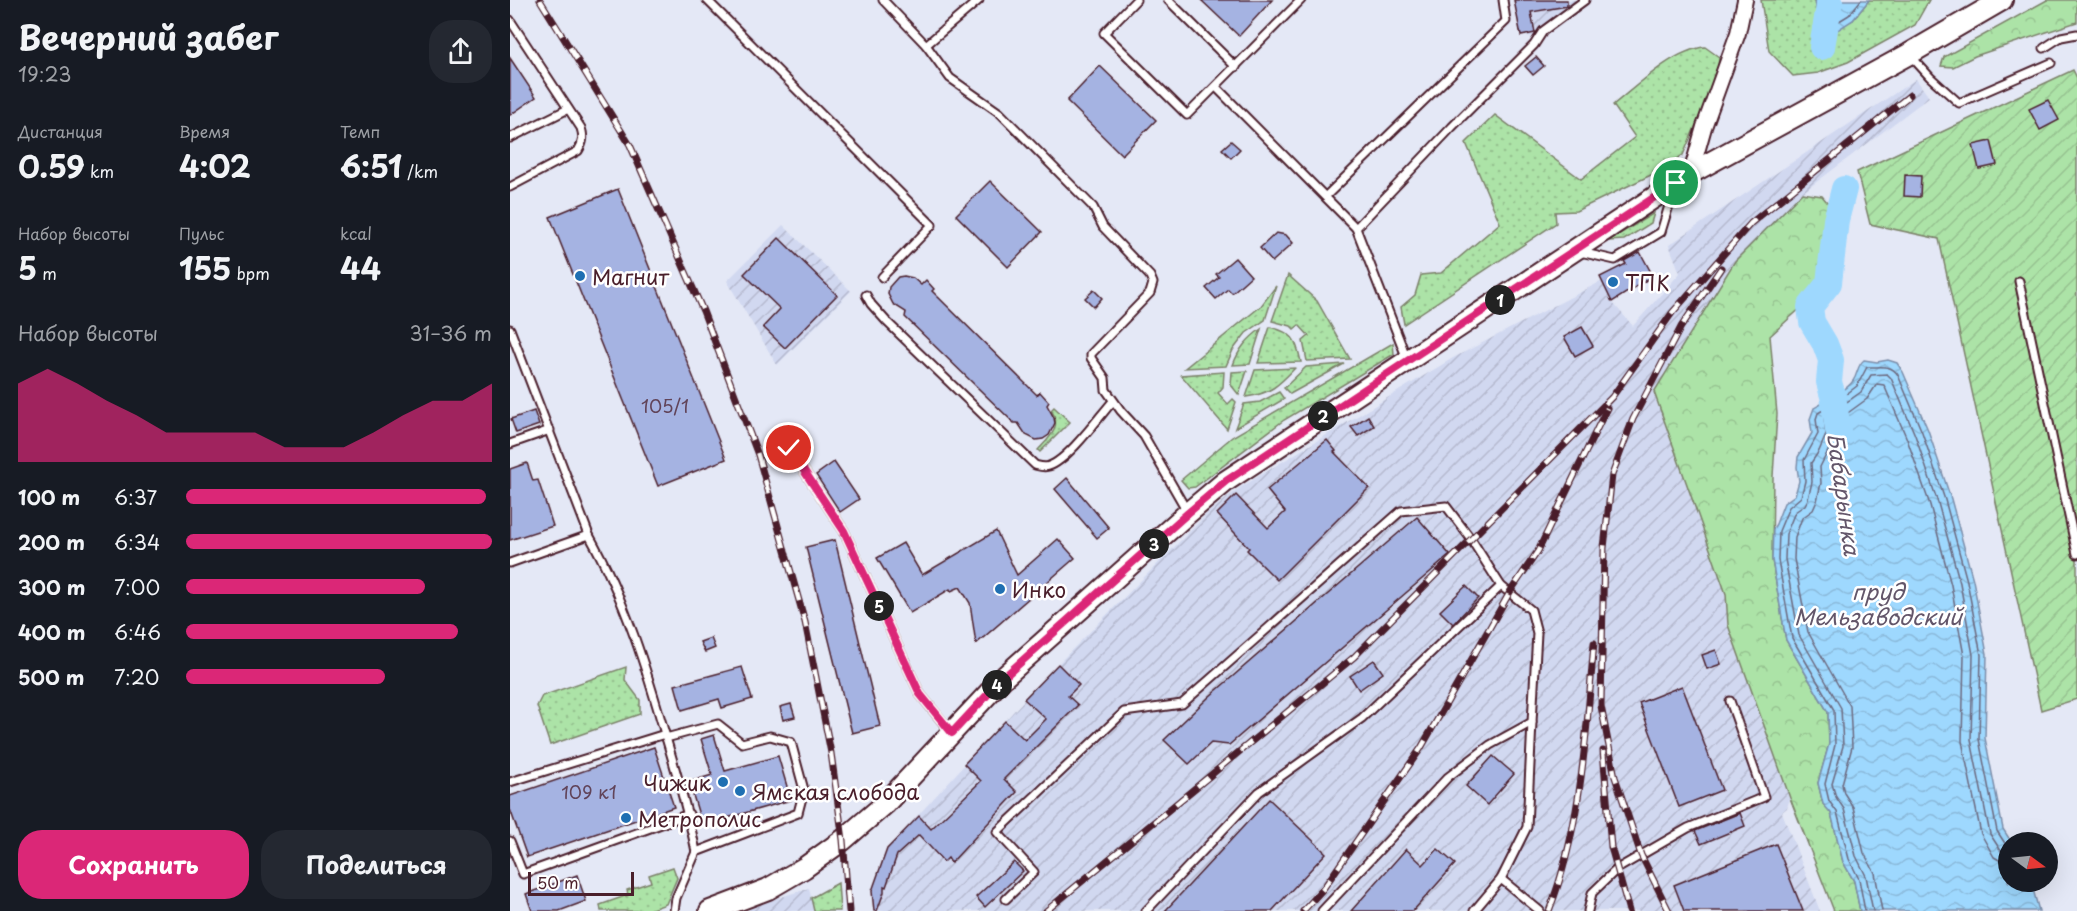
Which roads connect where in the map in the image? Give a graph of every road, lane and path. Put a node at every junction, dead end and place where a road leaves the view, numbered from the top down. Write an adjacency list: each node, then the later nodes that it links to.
1 (707, 0): 26 (lane)
2 (883, 0): 13 (lane)
3 (979, 0): 13 (lane)
4 (1136, 0): 18 (lane)
5 (1168, 0): 17 (lane)
6 (1301, 0): 17 (lane)
7 (1503, 0): 23 (lane)
8 (1585, 0): 24 (lane)
9 (1745, 0): 21 (street)
10 (2002, 0): 15 (street)
11 (510, 20): 19 (lane)
12 (2077, 34): 14 (lane)
13 (926, 45): 33 (lane)
14 (2044, 48)
15 (1909, 54): 16 (lane); 21 (street)
16 (2051, 63)
17 (1236, 67): 18 (lane)
18 (1216, 87): 23 (lane)
19 (568, 109): 20 (lane); 22 (lane)
20 (510, 138)
21 (1684, 178): 25 (street); 25 (lane)
22 (510, 187)
23 (1326, 196): 24 (lane)
24 (1356, 228): 32 (lane)
25 (1574, 250): 32 (street)
26 (882, 277)
27 (2019, 282): 39 (lane)
28 (866, 295): 33 (lane)
29 (510, 329): 31 (lane)
30 (510, 337): 31 (lane)
31 (516, 344): 34 (lane)
32 (1407, 360): 37 (street)
33 (1113, 401): 37 (lane)
34 (550, 430): 35 (lane); 38 (lane)
35 (510, 444)
36 (789, 448): 44 (lane)
37 (1188, 513): 44 (street)
38 (589, 535): 40 (lane); 45 (lane)
39 (2077, 554)
40 (510, 563)
41 (1501, 586): 43 (lane); 51 (lane); 54 (lane)
42 (1730, 701): 58 (lane)
43 (1532, 722): 50 (lane); 55 (lane)
44 (952, 733): 53 (street)
45 (666, 736): 46 (lane); 47 (lane); 49 (lane)
46 (510, 782)
47 (689, 814): 48 (lane); 49 (lane)
48 (510, 841)
49 (696, 852): 52 (lane)
50 (1502, 879): 56 (lane); 57 (lane)
51 (1006, 900)
52 (674, 911)
53 (710, 911)
54 (1146, 911)
55 (1322, 911)
56 (1474, 911)
57 (1540, 911)
58 (1588, 911)

